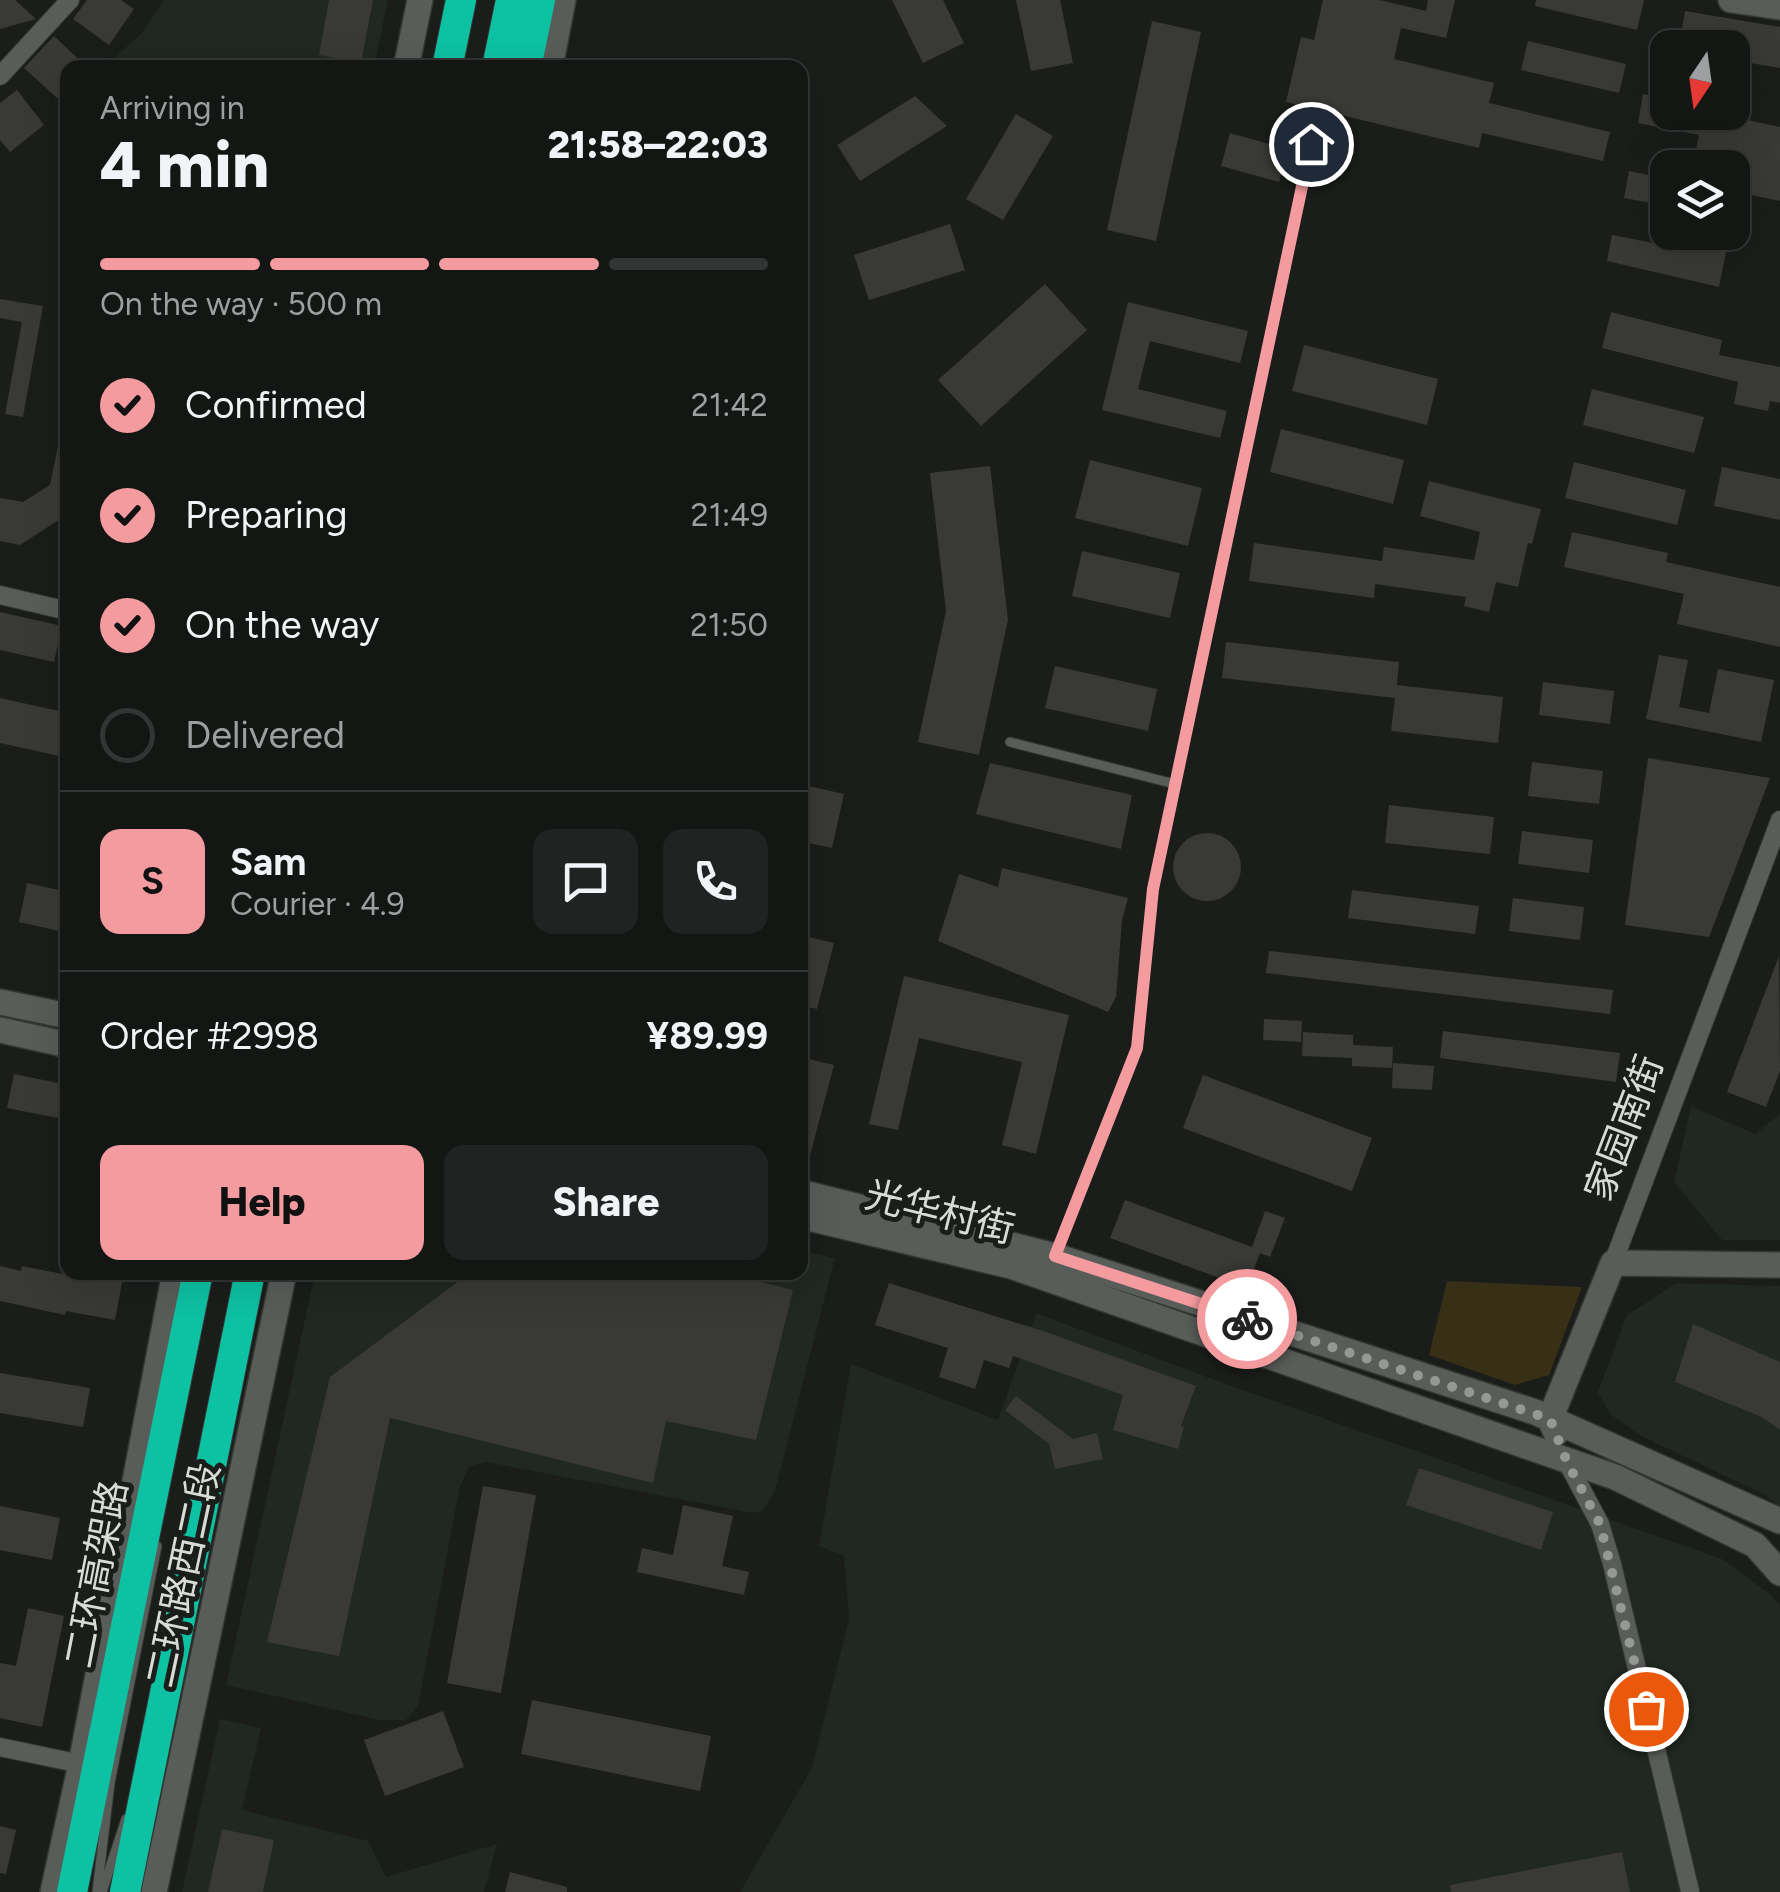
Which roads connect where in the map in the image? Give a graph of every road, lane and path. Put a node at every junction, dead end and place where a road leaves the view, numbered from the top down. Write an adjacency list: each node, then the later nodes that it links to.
1 (70, 0): 16 (street)
2 (420, 0): 10 (main road)
3 (442, 0): 11 (highway)
4 (461, 0): 12 (highway)
5 (511, 0): 13 (highway)
6 (540, 0): 14 (highway)
7 (563, 0): 15 (main road)
8 (1731, 0): 9 (main road)
9 (1780, 7)
10 (408, 60)
11 (431, 60)
12 (450, 60)
13 (500, 60)
14 (528, 60)
15 (552, 60)
16 (0, 76)
17 (1311, 144): 21 (lane)
18 (0, 596): 19 (street)
19 (60, 609)
20 (1010, 742): 21 (lane)
21 (1175, 784): 31 (lane)
22 (1780, 820): 29 (street, 家园南街)
23 (0, 1002): 24 (main road)
24 (60, 1014)
25 (0, 1030): 26 (main road)
26 (60, 1043)
27 (808, 1194): 31 (main road, 光华村街)
28 (808, 1218): 31 (main road, 光华村街)
29 (1613, 1263): 30 (main road); 36 (main road, 家园南街)
30 (1780, 1265)
31 (1051, 1268): 36 (main road, 光华村街); 39 (main road, 光华村街)
32 (172, 1280): 45 (main road, 二环路西二段)
33 (196, 1280): 37 (highway, 二环高架路)
34 (248, 1280): 38 (highway)
35 (282, 1280): 52 (main road, 二环路西二段)
36 (1550, 1419): 39 (main road); 40 (main road, 光华村街)
37 (166, 1433): 41 (lane); 49 (highway, 二环高架路)
38 (216, 1443): 46 (lane); 51 (highway)
39 (1567, 1462): 43 (main road, 光华村街); 53 (street)
40 (1780, 1521)
41 (158, 1522)
42 (157, 1539): 50 (lane)
43 (1780, 1573)
44 (0, 1747): 45 (street)
45 (81, 1764): 48 (main road, 二环路西二段)
46 (137, 1772)
47 (130, 1803): 50 (lane)
48 (53, 1892)
49 (72, 1892)
50 (99, 1892)
51 (125, 1892)
52 (154, 1892)
53 (1689, 1892): 54 (street)
54 (1705, 1892)

